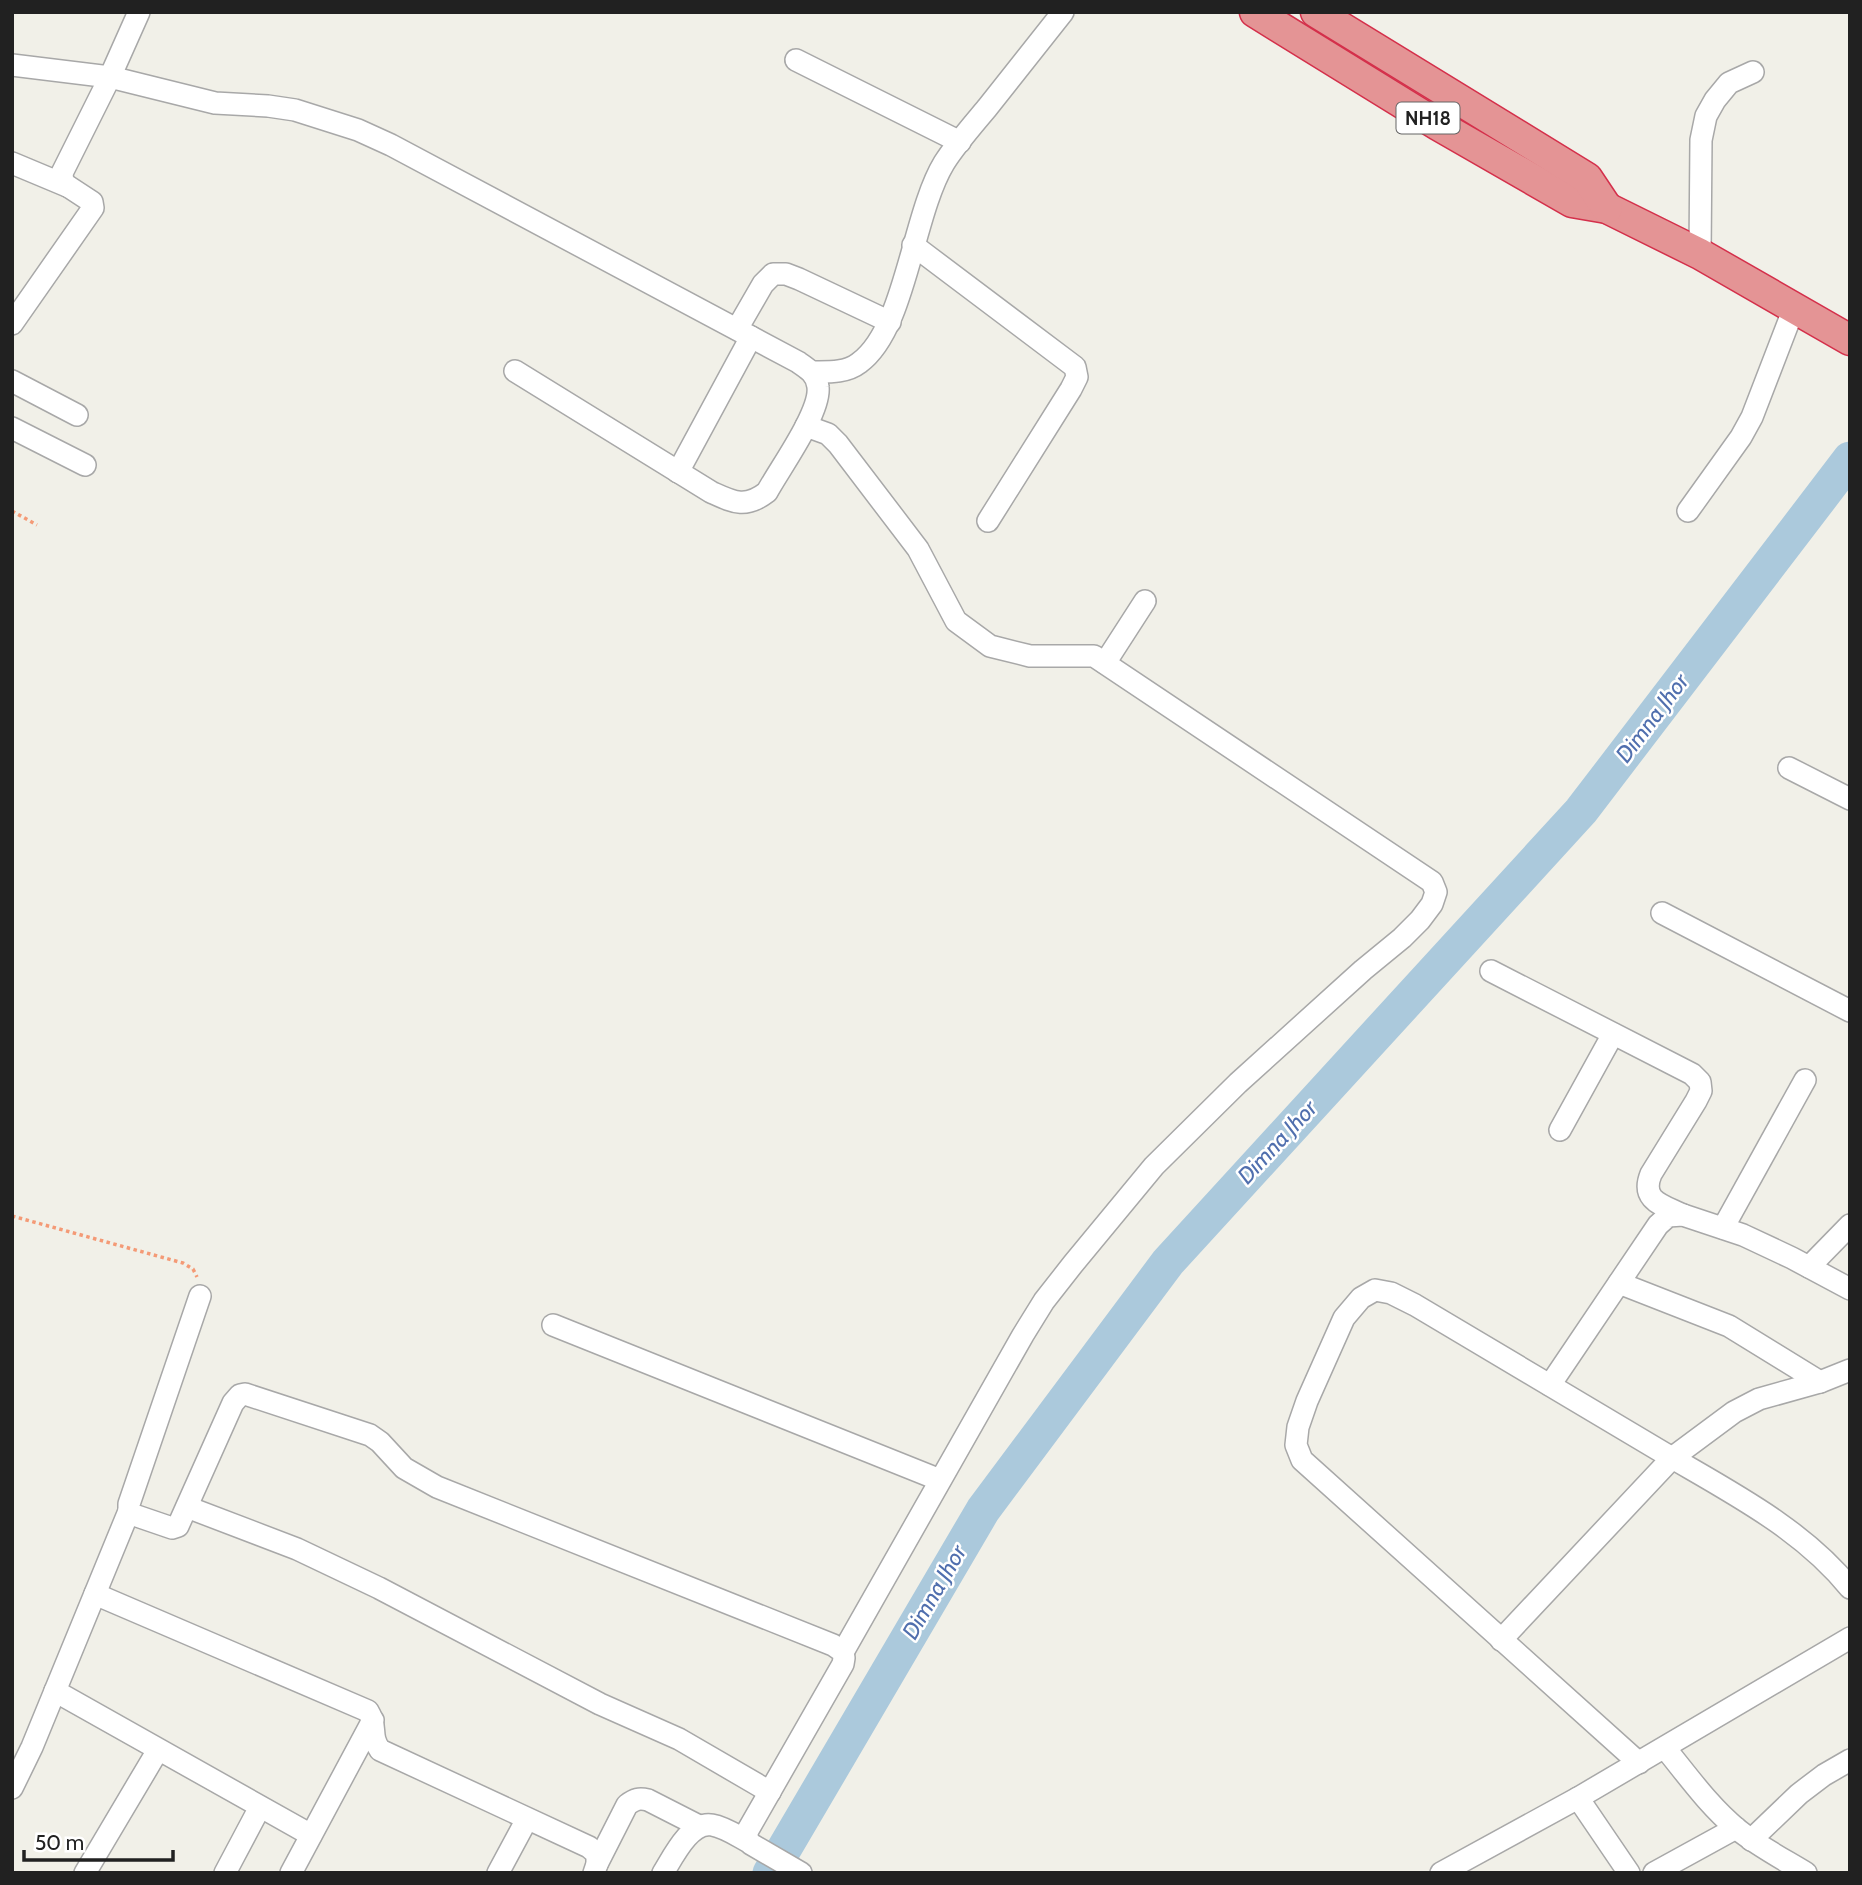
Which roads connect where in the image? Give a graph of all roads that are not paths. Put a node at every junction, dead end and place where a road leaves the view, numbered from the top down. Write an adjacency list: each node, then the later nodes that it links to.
1 (139, 12): 8 (street)
2 (1063, 12): 9 (street)
3 (1255, 12): 12 (highway, NH18)
4 (1316, 12): 12 (highway, NH18)
5 (796, 60): 9 (street)
6 (12, 65): 8 (street)
7 (1753, 72): 14 (street)
8 (110, 77): 11 (street); 18 (street)
9 (960, 142): 13 (street)
10 (12, 163): 11 (street)
11 (67, 186): 17 (street)
12 (1607, 208): 14 (highway, NH18)
13 (913, 245): 16 (street); 29 (street)
14 (1700, 254): 15 (highway, NH18)
15 (1794, 308): 19 (highway, NH18); 28 (street)
16 (890, 322): 18 (street); 21 (street)
17 (12, 324)
18 (744, 333): 21 (street); 27 (street)
19 (1841, 335)
20 (515, 371): 27 (street)
21 (813, 372): 24 (street)
22 (12, 381): 23 (street)
23 (77, 415)
24 (806, 426): 27 (street); 31 (street)
25 (12, 428): 26 (street)
26 (85, 465)
27 (678, 472)
28 (1688, 511)
29 (988, 521)
30 (1145, 601): 31 (street)
31 (1105, 663): 52 (street)
32 (1789, 768): 33 (street)
33 (1850, 799)
34 (1662, 913): 36 (street)
35 (1491, 971): 37 (street)
36 (1850, 1011)
37 (1613, 1034): 39 (street); 40 (street)
38 (1805, 1080): 42 (street)
39 (1560, 1130)
40 (1683, 1215): 42 (street); 44 (street)
41 (1850, 1225): 43 (street)
42 (1723, 1228): 43 (street)
43 (1809, 1267): 45 (street)
44 (1619, 1283): 49 (street); 50 (street)
45 (1850, 1289)
46 (200, 1296): 54 (street)
47 (553, 1325): 52 (street)
48 (1848, 1373): 49 (street)
49 (1820, 1382): 51 (street)
50 (1550, 1385): 51 (street); 58 (street)
51 (1672, 1458): 55 (street); 58 (street)
52 (940, 1480): 59 (street)
53 (187, 1507): 54 (street); 59 (street); 67 (street)
54 (129, 1511): 56 (street)
55 (1850, 1588)
56 (95, 1594): 60 (street); 61 (street)
57 (1850, 1638): 62 (street)
58 (1501, 1640): 65 (street)
59 (843, 1652): 67 (street)
60 (55, 1691): 63 (street); 66 (street)
61 (373, 1719): 70 (street); 73 (street)
62 (1665, 1748): 65 (street); 72 (street)
63 (158, 1750): 69 (street); 76 (street)
64 (1850, 1760): 72 (street)
65 (1639, 1763): 68 (street)
66 (12, 1788)
67 (770, 1792): 74 (street)
68 (1578, 1798): 82 (street); 83 (street)
69 (260, 1807): 73 (street); 77 (street)
70 (527, 1819): 75 (street); 79 (street)
71 (699, 1826): 74 (street); 75 (street); 80 (street)
72 (1743, 1834): 84 (street); 85 (street)
73 (311, 1835): 78 (street)
74 (747, 1841): 81 (street)
75 (595, 1868)
76 (85, 1873)
77 (225, 1873)
78 (291, 1873)
79 (498, 1873)
80 (663, 1873)
81 (801, 1873)
82 (1441, 1873)
83 (1629, 1873)
84 (1654, 1873)
85 (1806, 1873)

